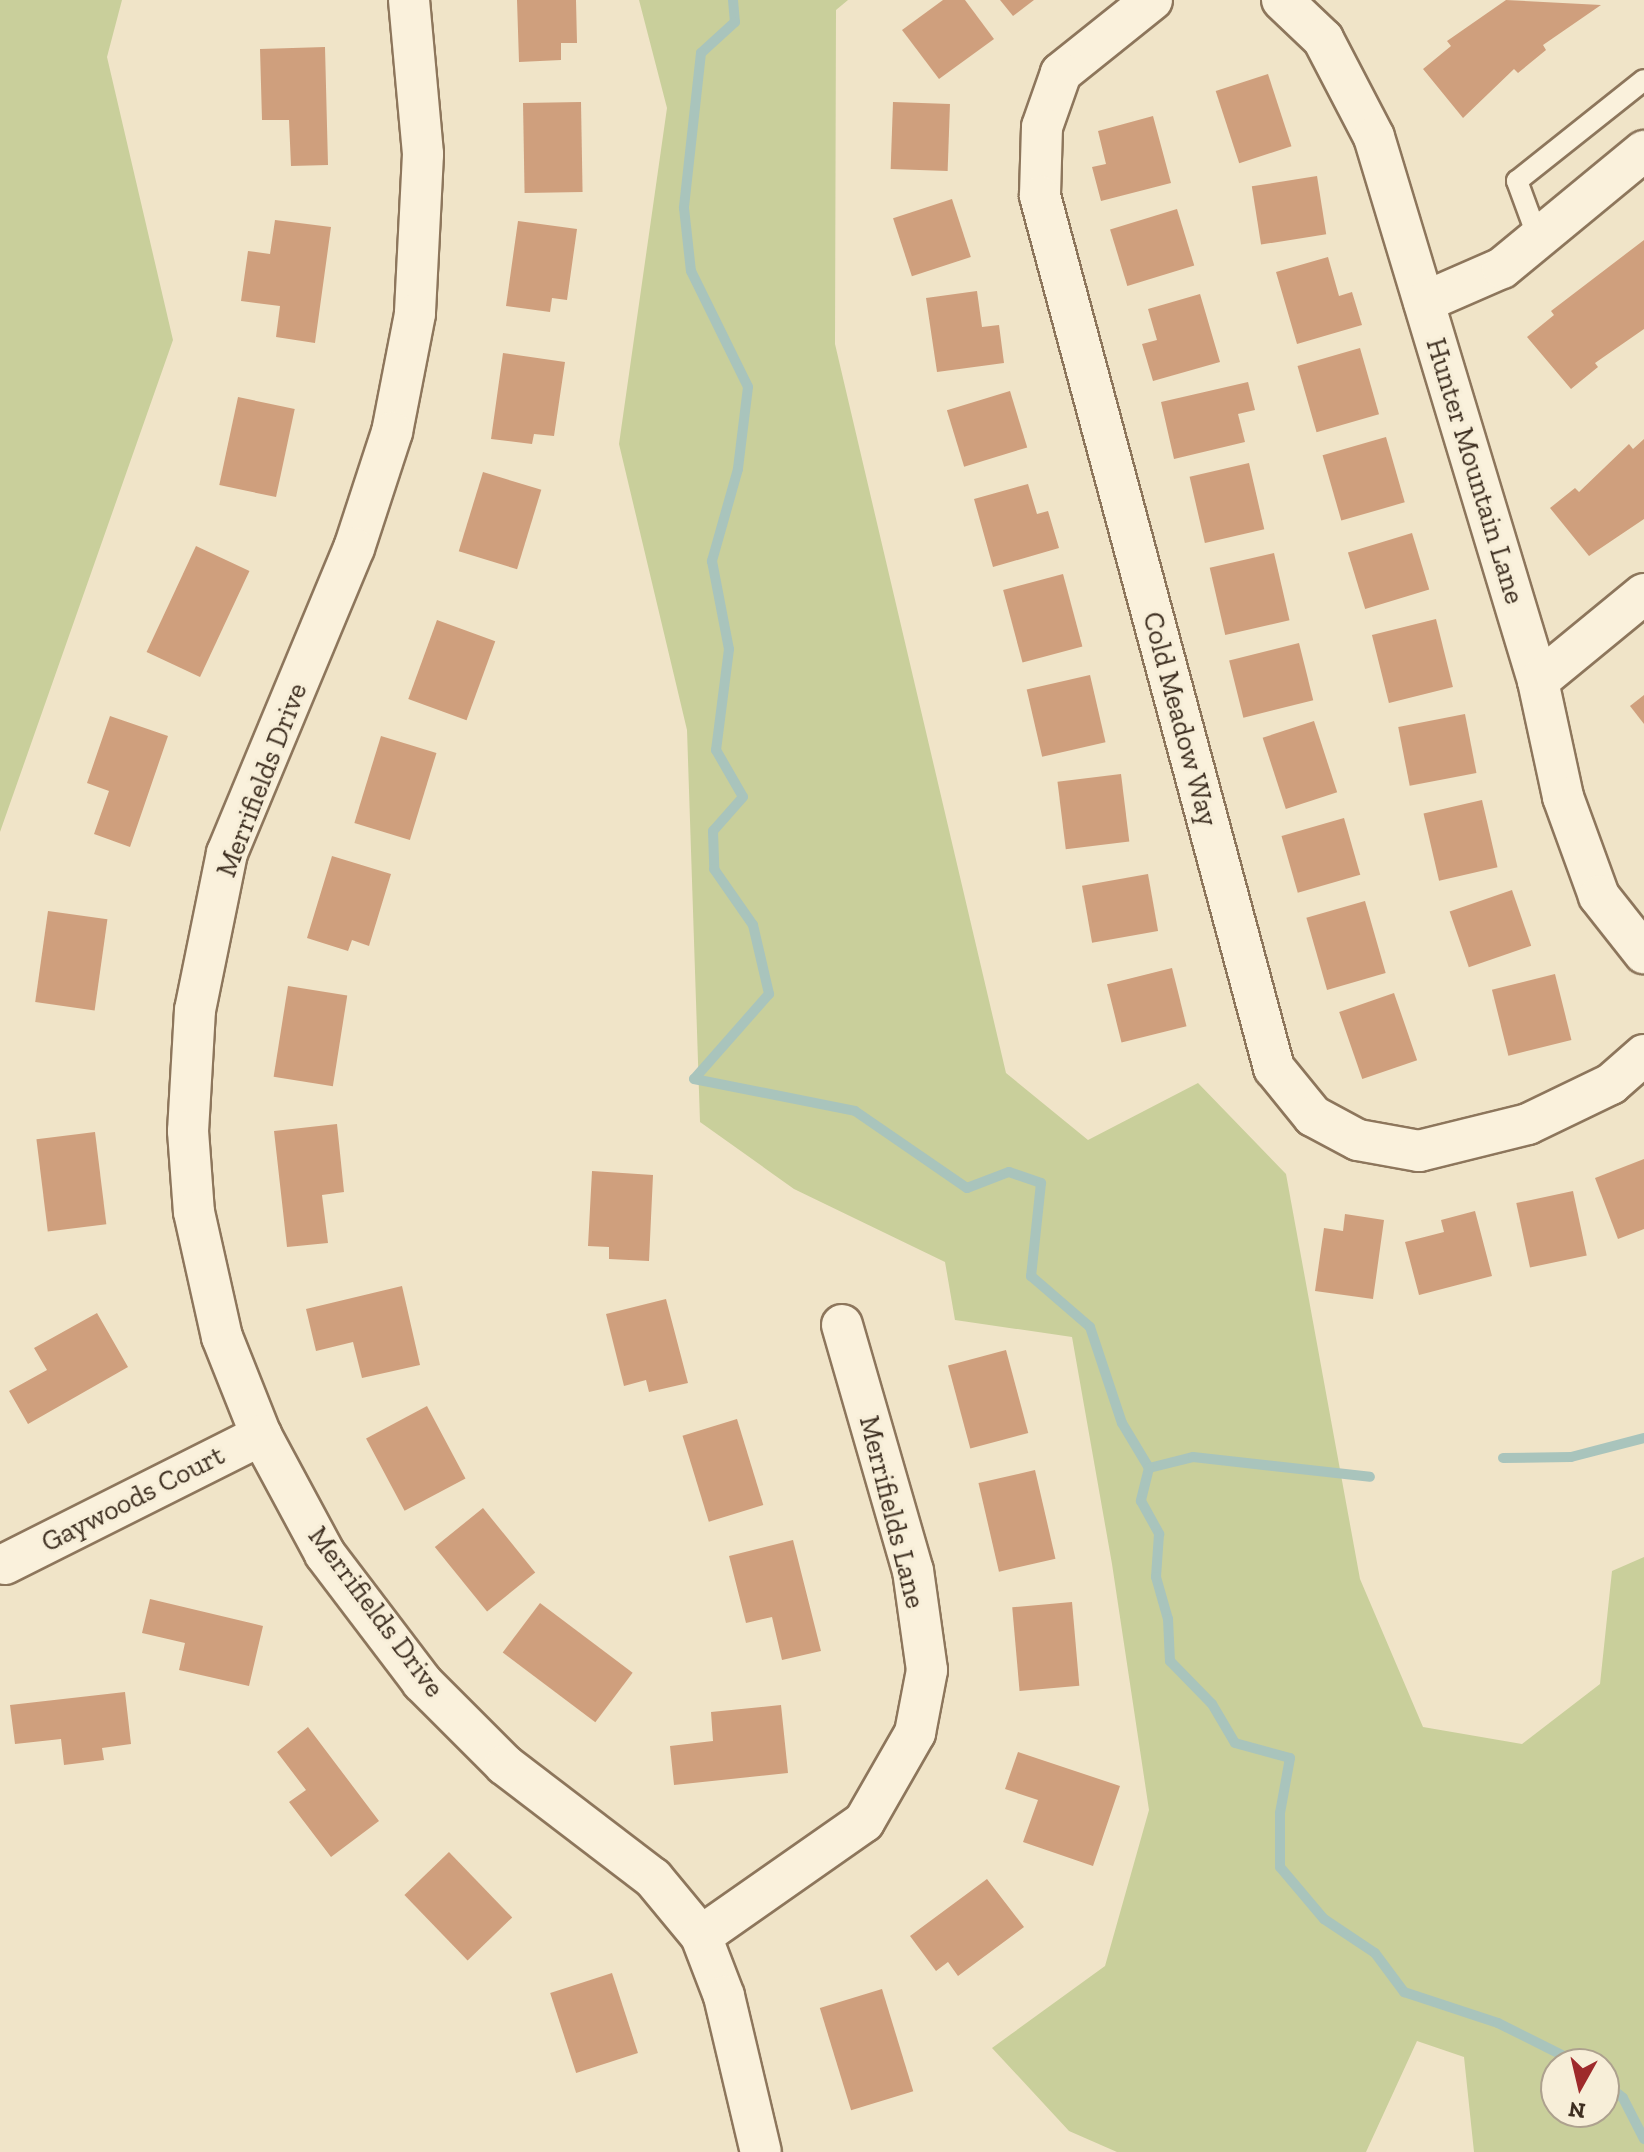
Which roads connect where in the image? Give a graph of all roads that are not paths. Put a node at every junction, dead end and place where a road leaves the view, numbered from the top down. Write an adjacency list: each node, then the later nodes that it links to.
1 (409, 0): 13 (street, Merrifields Drive)
2 (1152, 0): 11 (street, Cold Meadow Way)
3 (1282, 0): 7 (street, Hunter Mountain Lane)
4 (1644, 80): 6 (lane)
5 (1644, 151): 6 (street)
6 (1538, 238): 7 (street)
7 (1424, 302): 9 (street, Hunter Mountain Lane)
8 (1644, 594): 9 (street)
9 (1538, 681): 10 (street, Hunter Mountain Lane)
10 (1644, 953)
11 (1644, 1055)
12 (842, 1325): 15 (street, Merrifields Lane)
13 (261, 1435): 14 (street, Gaywoods Court); 15 (street, Merrifields Drive)
14 (5, 1564)
15 (701, 1936): 16 (street, Merrifields Drive)
16 (761, 2152)

